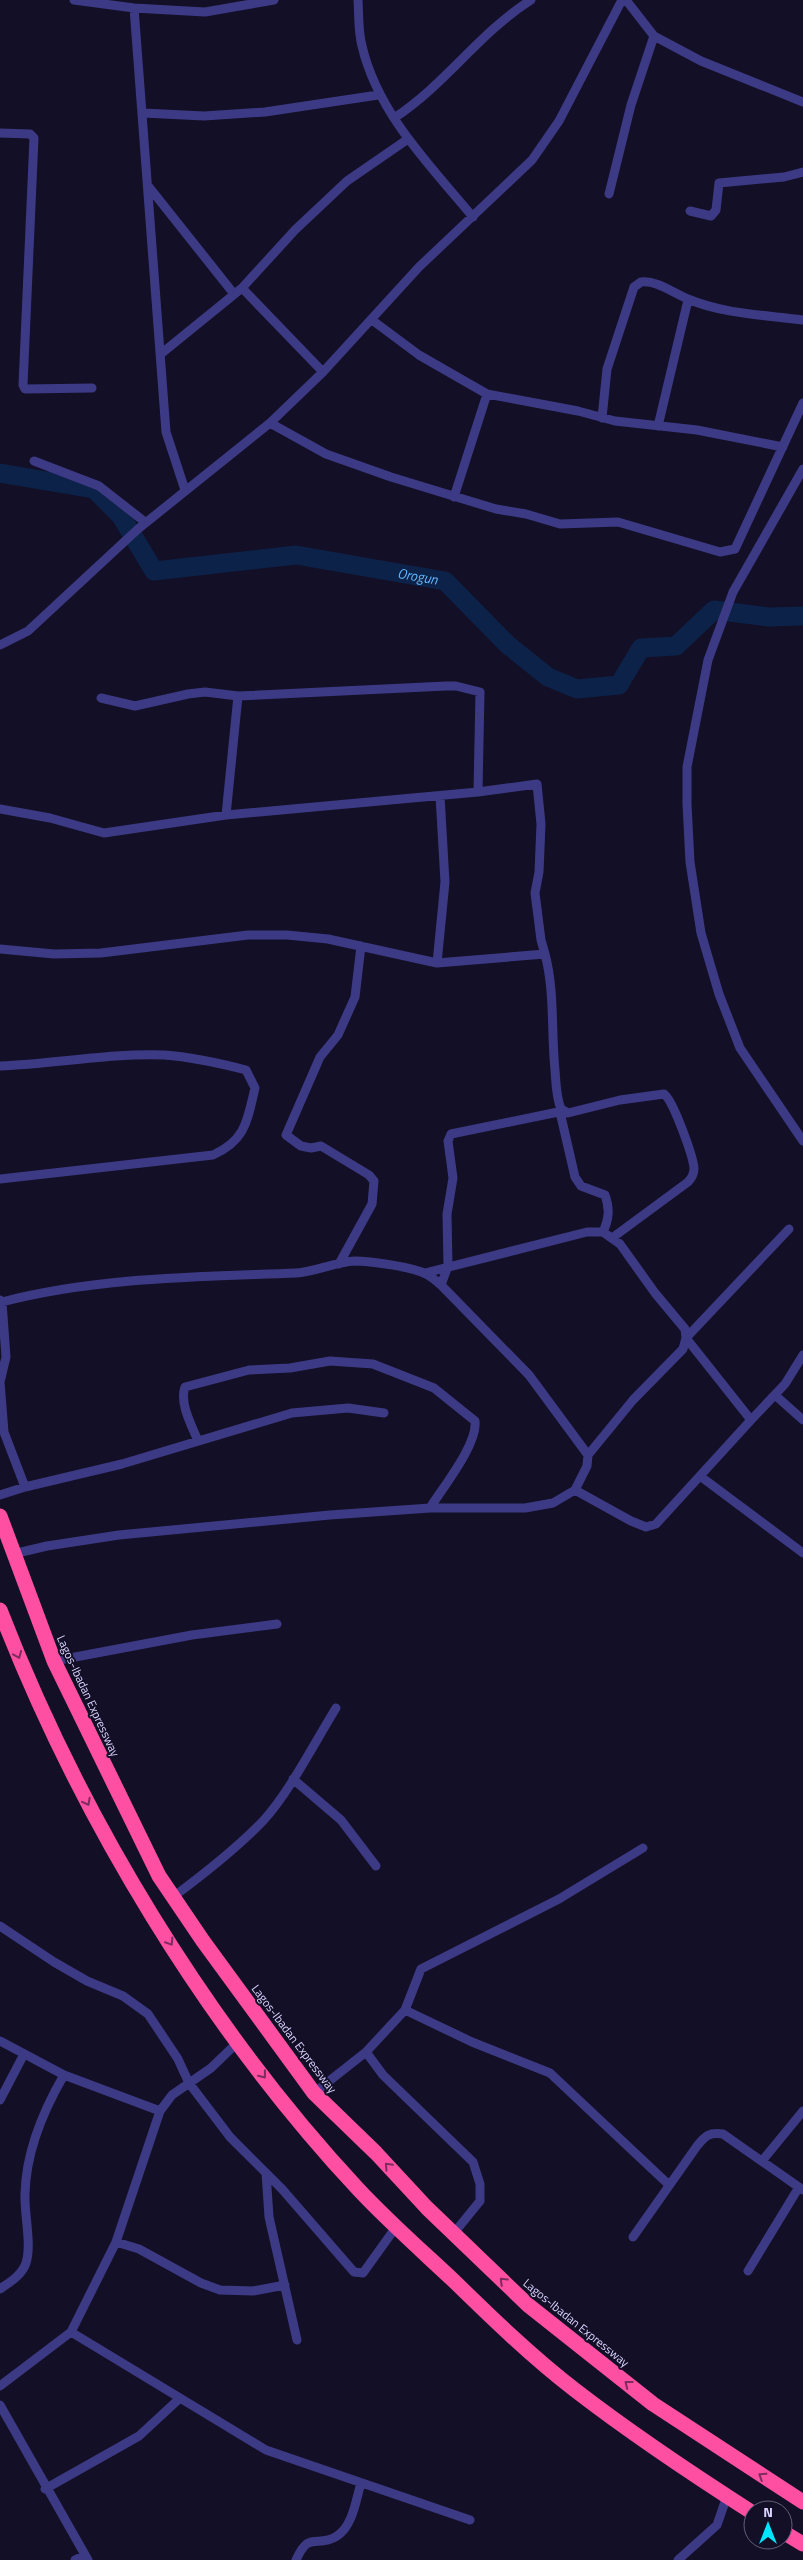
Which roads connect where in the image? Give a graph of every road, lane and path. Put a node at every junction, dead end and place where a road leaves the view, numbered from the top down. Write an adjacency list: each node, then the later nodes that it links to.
1 (74, 0): 7 (street)
2 (274, 0): 6 (street)
3 (358, 0): 9 (street)
4 (531, 0): 12 (street)
5 (624, 0): 8 (street); 19 (street)
6 (246, 2): 7 (street)
7 (134, 8): 11 (street)
8 (654, 36): 10 (street); 17 (street)
9 (378, 95): 11 (street); 12 (street)
10 (803, 102)
11 (143, 113): 16 (street)
12 (394, 118): 14 (street)
13 (0, 133): 26 (street)
14 (408, 139): 19 (street); 20 (street)
15 (803, 172): 18 (street)
16 (149, 187): 20 (street); 24 (street)
17 (609, 194)
18 (690, 211)
19 (473, 217): 22 (street)
20 (238, 291): 24 (street); 25 (street)
21 (688, 300): 23 (street); 29 (street); 31 (street)
22 (372, 320): 25 (street); 27 (street)
23 (803, 320)
24 (162, 353): 35 (street)
25 (323, 372): 30 (street)
26 (92, 388)
27 (487, 394): 29 (street); 36 (street)
28 (803, 403): 32 (street)
29 (602, 418): 31 (street)
30 (270, 423): 35 (street); 36 (street)
31 (658, 426): 32 (street)
32 (783, 447): 36 (street)
33 (34, 461): 37 (street)
34 (803, 469): 51 (street)
35 (185, 490): 37 (street)
36 (454, 497)
37 (145, 522): 38 (street)
38 (0, 645)
39 (238, 696): 40 (street); 41 (street); 44 (street)
40 (101, 698)
41 (478, 792): 42 (street); 47 (street)
42 (440, 796): 44 (street); 48 (street)
43 (0, 809): 44 (street)
44 (226, 815)
45 (361, 946): 46 (street); 48 (street); 56 (street)
46 (0, 949)
47 (545, 954): 48 (street); 50 (street)
48 (437, 963)
49 (0, 1066): 52 (street)
50 (562, 1112): 54 (street); 55 (street); 57 (street)
51 (803, 1141)
52 (0, 1179)
53 (789, 1229): 61 (street)
54 (603, 1232): 55 (street); 57 (street)
55 (612, 1238): 61 (street)
56 (339, 1264): 58 (street); 60 (street)
57 (448, 1266): 58 (street); 59 (street)
58 (425, 1273): 59 (street)
59 (441, 1285): 68 (street)
60 (1, 1301): 70 (street)
61 (686, 1338): 65 (street); 68 (street)
62 (803, 1355): 63 (street)
63 (774, 1395): 65 (street); 66 (street)
64 (384, 1413): 67 (street)
65 (751, 1420): 69 (street)
66 (803, 1420)
67 (198, 1441): 70 (street); 73 (street)
68 (588, 1456): 71 (street)
69 (700, 1476): 71 (street); 75 (street)
70 (25, 1487): 72 (street)
71 (575, 1490): 73 (street)
72 (0, 1495)
73 (430, 1508): 76 (street)
74 (0, 1516): 76 (highway, Lagos-Ibadan Expressway)
75 (803, 1553)
76 (13, 1554): 79 (highway, Lagos-Ibadan Expressway)
77 (0, 1610): 88 (highway, one-way to 88)
78 (277, 1624): 79 (street)
79 (54, 1660): 84 (highway, Lagos-Ibadan Expressway)
80 (336, 1708): 81 (street)
81 (293, 1779): 83 (street); 84 (street)
82 (643, 1848): 86 (street)
83 (376, 1866)
84 (173, 1897): 93 (highway, Lagos-Ibadan Expressway)
85 (0, 1926): 92 (street)
86 (405, 2010): 89 (street); 99 (street)
87 (0, 2042): 90 (street)
88 (238, 2042): 92 (street); 101 (highway, one-way to 101)
89 (366, 2052): 93 (street); 102 (street)
90 (24, 2054): 91 (street); 94 (street)
91 (64, 2075): 95 (street); 107 (street)
92 (189, 2083): 95 (street); 98 (street)
93 (314, 2093): 102 (highway, Lagos-Ibadan Expressway, one-way to 93)
94 (0, 2100)
95 (160, 2111): 104 (street)
96 (803, 2111): 97 (street)
97 (762, 2161): 99 (street); 100 (street)
98 (266, 2173): 101 (street); 106 (street)
99 (668, 2184): 103 (street)
100 (801, 2189): 105 (street)
101 (396, 2226): 115 (highway)
102 (454, 2233): 116 (highway, Lagos-Ibadan Expressway, one-way to 102)
103 (633, 2237)
104 (116, 2242): 106 (street); 108 (street)
105 (748, 2271)
106 (284, 2285): 109 (street)
107 (0, 2289)
108 (71, 2332): 110 (street); 111 (street)
109 (297, 2340)
110 (0, 2386)
111 (179, 2399): 113 (street); 114 (street)
112 (0, 2405): 114 (street)
113 (361, 2483): 118 (street); 121 (street)
114 (45, 2488): 119 (street)
115 (727, 2496): 117 (highway); 122 (street)
116 (803, 2502)
117 (743, 2506)
118 (470, 2520)
119 (86, 2558): 120 (street)
120 (75, 2560)
121 (296, 2560)
122 (678, 2560)

